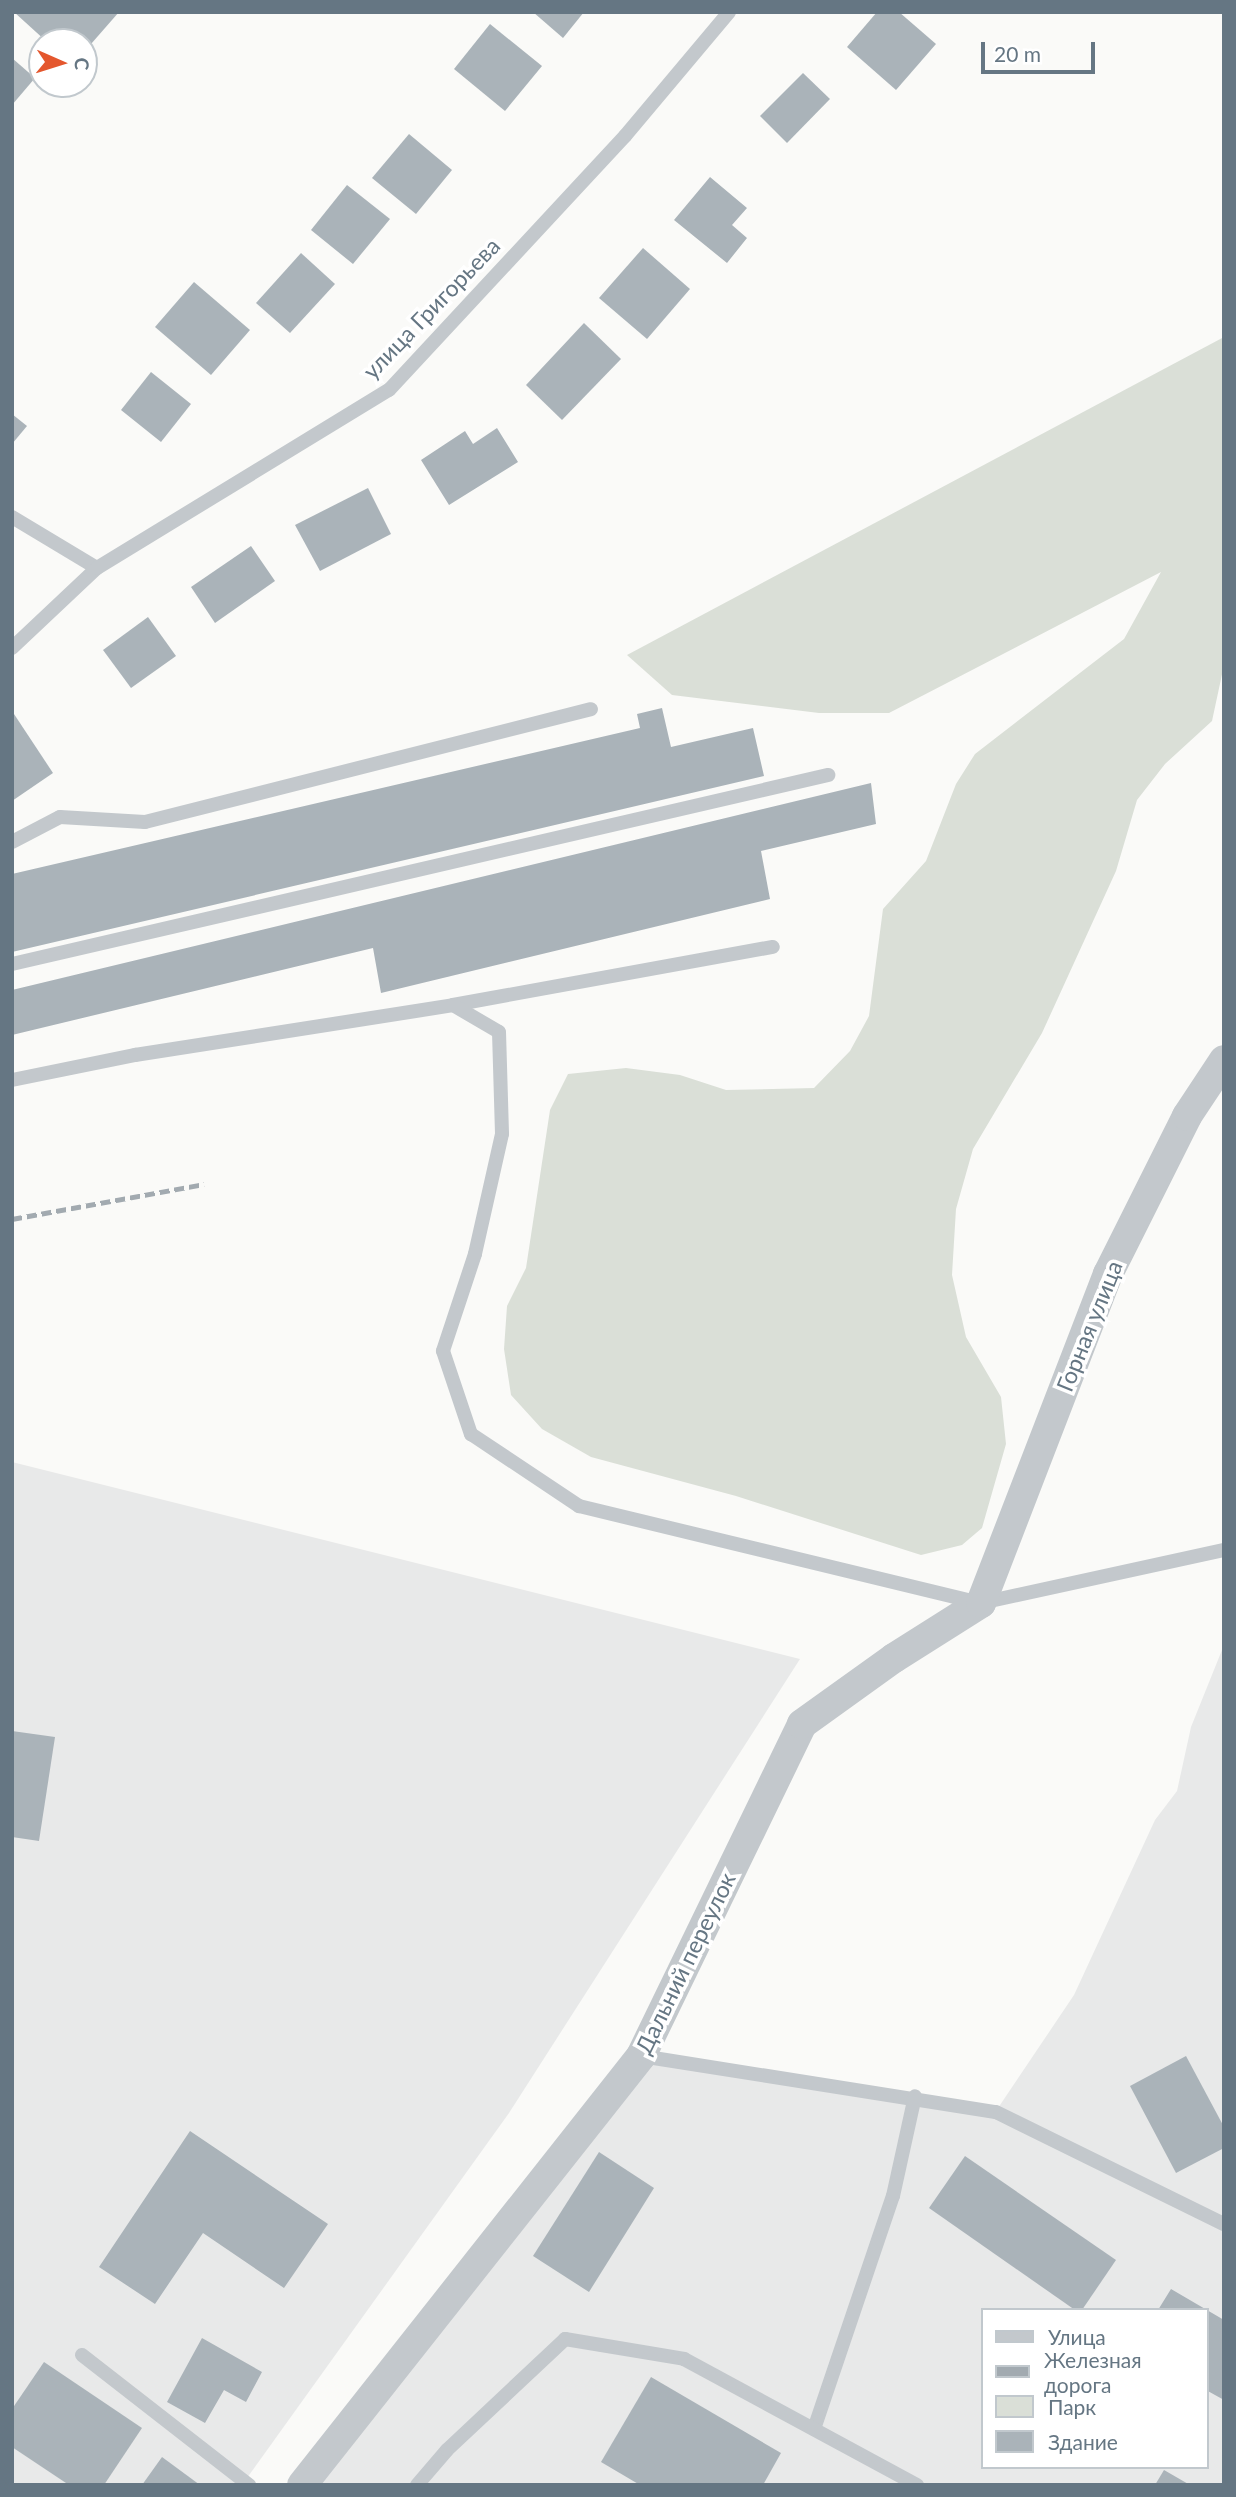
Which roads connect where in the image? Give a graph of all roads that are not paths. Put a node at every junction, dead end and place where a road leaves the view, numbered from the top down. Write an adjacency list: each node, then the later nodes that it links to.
1 (729, 12): 3 (lane, улица Григорьева)
2 (12, 517): 3 (lane)
3 (97, 568): 4 (lane, улица Григорьева)
4 (12, 648)
5 (591, 709): 7 (lane)
6 (828, 775): 9 (lane)
7 (12, 842)
8 (774, 947): 10 (lane)
9 (12, 964)
10 (453, 1005): 12 (lane); 14 (lane)
11 (1224, 1060): 14 (street, Горная улица)
12 (12, 1080)
13 (1224, 1550): 14 (lane)
14 (981, 1604): 15 (street, Дальний переулок)
15 (641, 2056): 16 (lane); 21 (street, Дальний переулок)
16 (915, 2096): 17 (lane); 19 (lane)
17 (1224, 2224)
18 (82, 2356): 20 (lane)
19 (814, 2429): 22 (lane); 23 (lane)
20 (249, 2485)
21 (302, 2485)
22 (417, 2485)
23 (917, 2485)

